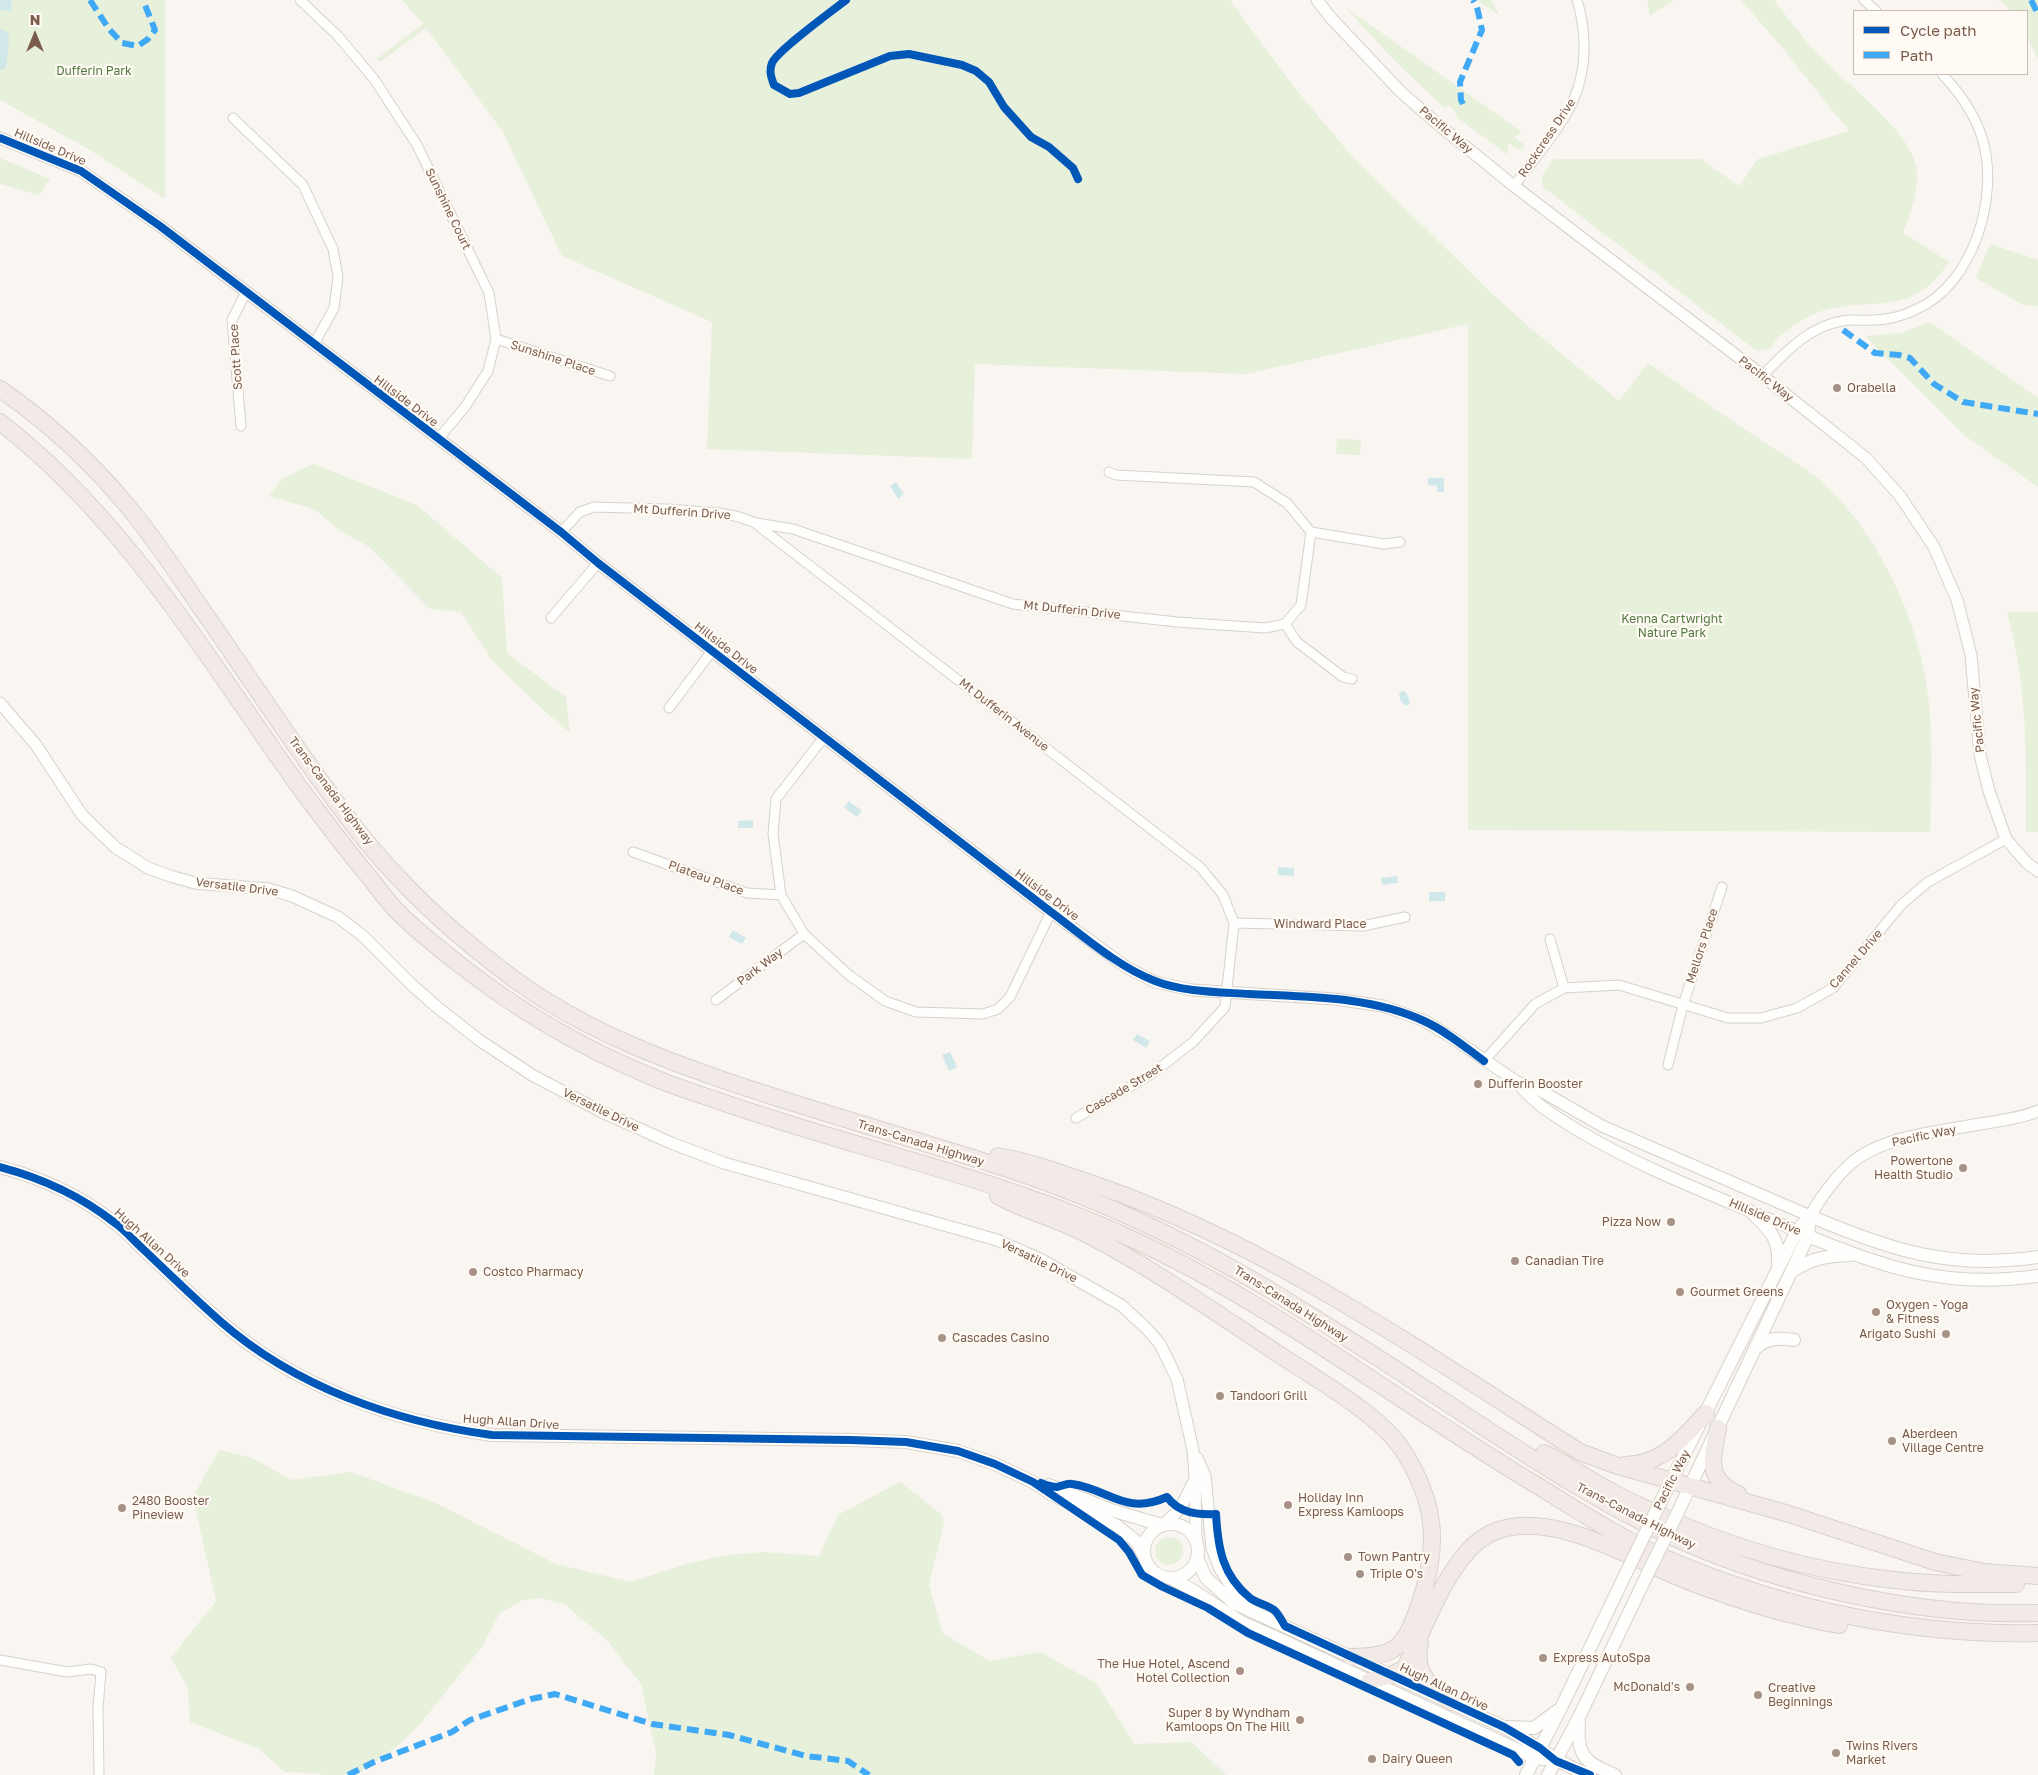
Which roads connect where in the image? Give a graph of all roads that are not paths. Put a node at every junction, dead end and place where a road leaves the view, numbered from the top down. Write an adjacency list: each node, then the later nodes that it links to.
1 (300, 0): 11 (street, Sunshine Court)
2 (1317, 0): 9 (street, Pacific Way)
3 (1577, 0): 9 (street, Rockcress Drive)
4 (1864, 0): 5 (street)
5 (1875, 10)
6 (1943, 75): 14 (street)
7 (233, 118): 12 (street)
8 (0, 138): 10 (street, Hillside Drive)
9 (1514, 186): 14 (street, Pacific Way)
10 (246, 292): 12 (street, Hillside Drive); 17 (street, Scott Place)
11 (496, 339): 13 (street, Sunshine Place); 18 (street, Sunshine Court)
12 (314, 344): 18 (street, Hillside Drive)
13 (610, 376)
14 (1762, 376): 32 (street, Pacific Way)
15 (0, 389): 51 (highway, Trans-Canada Highway)
16 (2, 423): 53 (highway, Trans-Canada Highway)
17 (241, 426)
18 (438, 439): 21 (street, Hillside Drive)
19 (1108, 472): 22 (street)
20 (756, 523): 21 (street, Mt Dufferin Drive); 26 (street, Mt Dufferin Drive); 39 (street, Mt Dufferin Avenue)
21 (561, 532): 24 (street, Hillside Drive)
22 (1311, 532): 23 (street); 26 (street)
23 (1400, 542)
24 (598, 563): 25 (street); 27 (street, Hillside Drive)
25 (551, 618)
26 (1285, 624): 28 (street)
27 (712, 651): 30 (street); 31 (street, Hillside Drive)
28 (1352, 679)
29 (0, 702): 66 (street, Versatile Drive)
30 (669, 708)
31 (824, 737): 36 (street); 37 (street, Hillside Drive)
32 (2006, 839): 34 (street, Pacific Way); 45 (street, Cannel Drive)
33 (633, 852): 36 (street, Plateau Place)
34 (2038, 871)
35 (1722, 887): 45 (street, Mellors Place)
36 (781, 895): 40 (street)
37 (1050, 912): 40 (street); 43 (street, Hillside Drive)
38 (1404, 917): 39 (street, Windward Place)
39 (1234, 924): 43 (street, Cascade Street)
40 (804, 934): 44 (street, Park Way)
41 (1550, 939): 42 (street)
42 (1564, 988): 45 (street, Cannel Drive); 46 (street, Cannel Drive)
43 (1227, 992): 46 (street, Hillside Drive); 50 (street, Cascade Street)
44 (716, 1000)
45 (1683, 1005): 47 (street)
46 (1484, 1061): 48 (street, Hillside Drive)
47 (1668, 1065)
48 (1517, 1082): 54 (street, Hillside Drive); 55 (street, Hillside Drive)
49 (2038, 1111): 55 (street, Pacific Way)
50 (1076, 1118)
51 (923, 1142): 65 (highway, Trans-Canada Highway); 67 (highway)
52 (0, 1167): 70 (main road, Hugh Allan Drive)
53 (970, 1180): 82 (highway, Trans-Canada Highway); 85 (highway)
54 (1748, 1210): 56 (street, Hillside Drive); 59 (main road)
55 (1810, 1216): 56 (main road, Pacific Way); 58 (main road, Hillside Drive)
56 (1802, 1233): 57 (main road, Hillside Drive); 59 (main road, Pacific Way)
57 (1855, 1255): 59 (main road); 60 (main road, Hillside Drive)
58 (2038, 1256)
59 (1784, 1272): 61 (main road, Pacific Way); 63 (main road, Pacific Way)
60 (2038, 1276)
61 (1773, 1308): 62 (main road, Pacific Way); 62 (main road)
62 (1753, 1350): 64 (main road, Pacific Way)
63 (1706, 1413): 67 (highway); 69 (main road, Pacific Way)
64 (1718, 1428): 71 (main road, Pacific Way); 72 (highway)
65 (1490, 1431): 79 (highway); 81 (highway, Trans-Canada Highway)
66 (1193, 1450): 68 (street, Versatile Drive); 80 (street)
67 (1616, 1465): 69 (highway)
68 (1196, 1476): 73 (street, Versatile Drive); 74 (street, Versatile Drive)
69 (1672, 1481): 71 (highway); 90 (main road, Pacific Way, bridge)
70 (1033, 1482): 73 (main road, Hugh Allan Drive); 75 (main road, Hugh Allan Drive)
71 (1691, 1485): 72 (highway); 91 (main road, Pacific Way, bridge)
72 (1789, 1514): 77 (highway)
73 (1163, 1524): 74 (main road); 75 (main road)
74 (1196, 1539): 76 (main road)
75 (1143, 1554): 78 (main road)
76 (1197, 1558): 78 (main road); 80 (main road, Hugh Allan Drive)
77 (2038, 1576)
78 (1172, 1578): 88 (main road, Hugh Allan Drive)
79 (2038, 1583)
80 (1250, 1610): 85 (main road, Hugh Allan Drive)
81 (2038, 1613)
82 (1906, 1626): 83 (highway); 84 (highway, Trans-Canada Highway)
83 (1422, 1632): 87 (highway); 89 (highway)
84 (2038, 1633)
85 (1351, 1657): 87 (main road, Hugh Allan Drive)
86 (0, 1660): 95 (street)
87 (1392, 1675): 88 (highway); 89 (main road, Hugh Allan Drive)
88 (1369, 1680): 93 (main road, Hugh Allan Drive)
89 (1452, 1702): 92 (main road, Hugh Allan Drive)
90 (1561, 1708): 92 (main road); 93 (main road, Pacific Way)
91 (1580, 1715): 94 (main road, Pacific Way); 99 (main road)
92 (1504, 1726): 93 (main road, Hugh Allan Drive)
93 (1537, 1753): 94 (main road, Hugh Allan Drive); 96 (main road, Pacific Way)
94 (1556, 1760): 97 (main road, Pacific Way); 98 (main road, Hugh Allan Drive)
95 (99, 1775)
96 (1526, 1775)
97 (1548, 1775)
98 (1590, 1775)
99 (1616, 1775)

